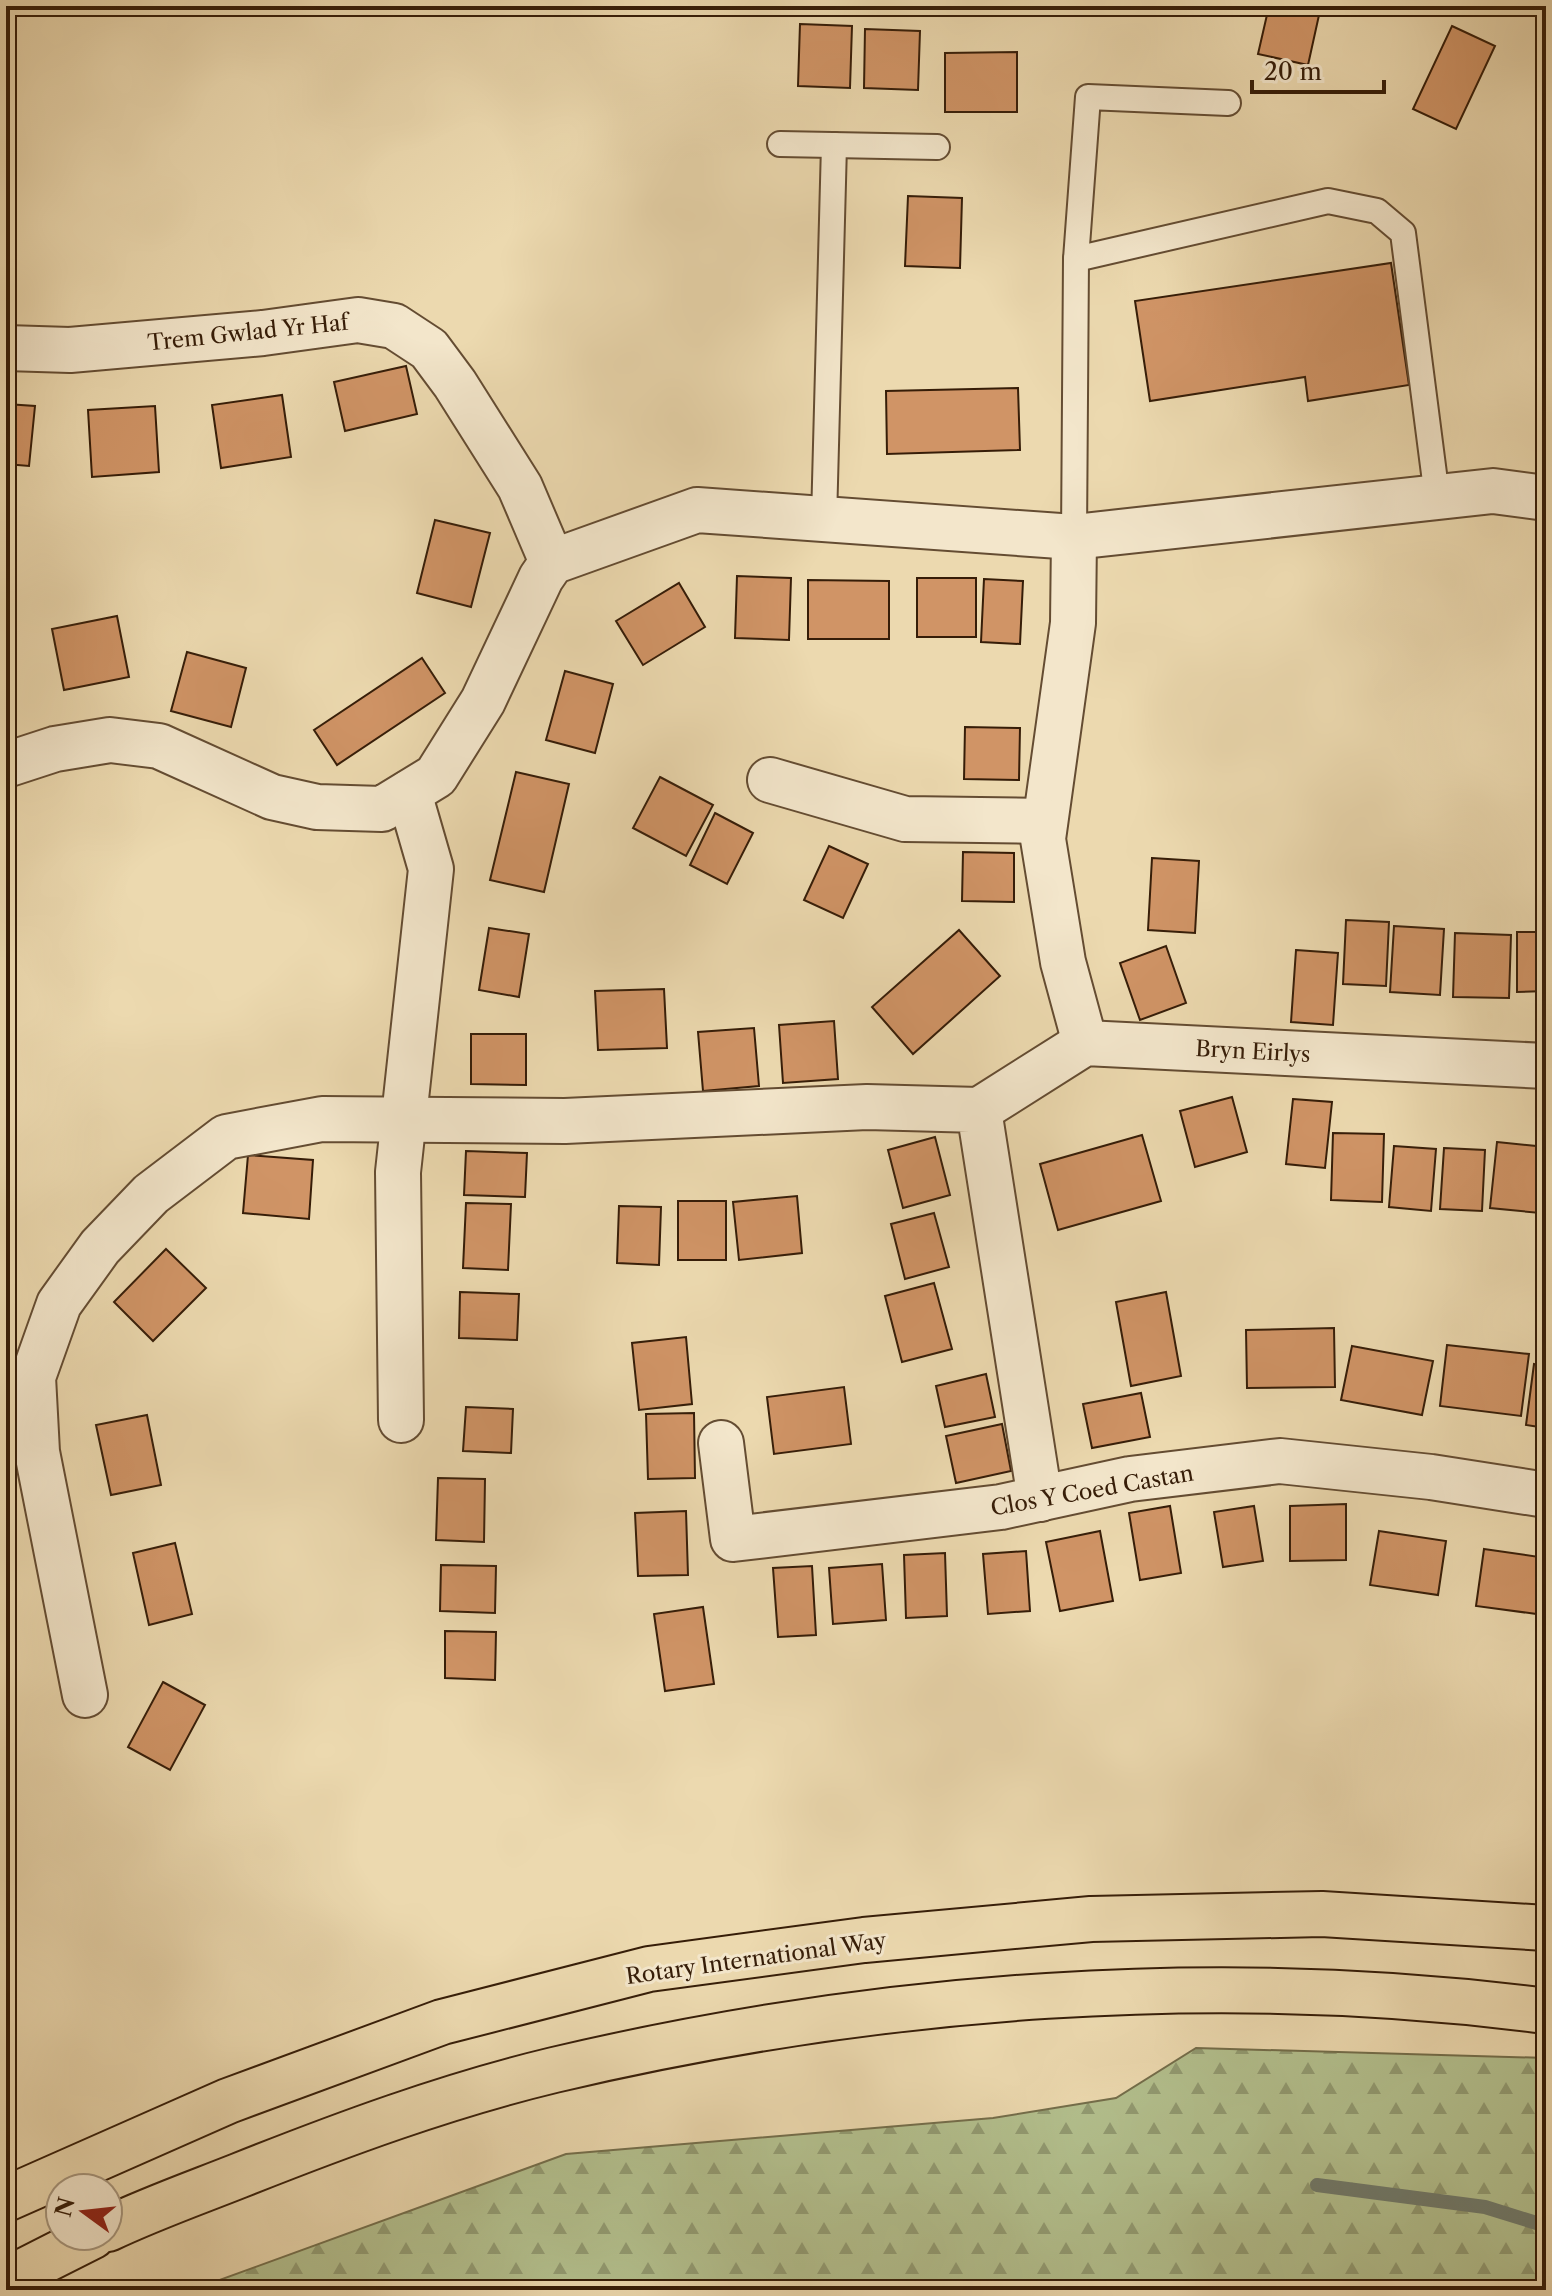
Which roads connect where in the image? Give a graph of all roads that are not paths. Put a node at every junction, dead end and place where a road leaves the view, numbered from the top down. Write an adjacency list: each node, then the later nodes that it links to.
1 (1228, 103): 5 (lane)
2 (780, 144): 3 (lane)
3 (834, 145): 4 (lane); 9 (lane)
4 (937, 147)
5 (1076, 259): 7 (lane); 10 (lane)
6 (6, 348): 11 (street, Trem Gwlad Yr Haf)
7 (1437, 497): 8 (street); 10 (street)
8 (1546, 498)
9 (824, 520): 10 (street); 11 (street)
10 (1074, 537): 15 (street)
11 (552, 562): 14 (street)
12 (6, 765): 14 (street)
13 (770, 780): 15 (street)
14 (409, 793): 19 (street)
15 (1045, 821): 16 (street)
16 (1085, 1043): 17 (street, Bryn Eirlys); 18 (street)
17 (1546, 1066)
18 (979, 1110): 19 (street); 23 (street)
19 (403, 1120): 20 (street); 24 (street)
20 (401, 1420)
21 (721, 1443): 23 (street, Clos Y Coed Castan)
22 (1546, 1495): 23 (street, Clos Y Coed Castan)
23 (1040, 1499)
24 (85, 1695)
25 (1546, 1928): 27 (main road, Rotary International Way)
26 (1546, 2011): 28 (main road)
27 (6, 2199)
28 (124, 2223)
29 (61, 2252): 30 (main road)
30 (6, 2280)

